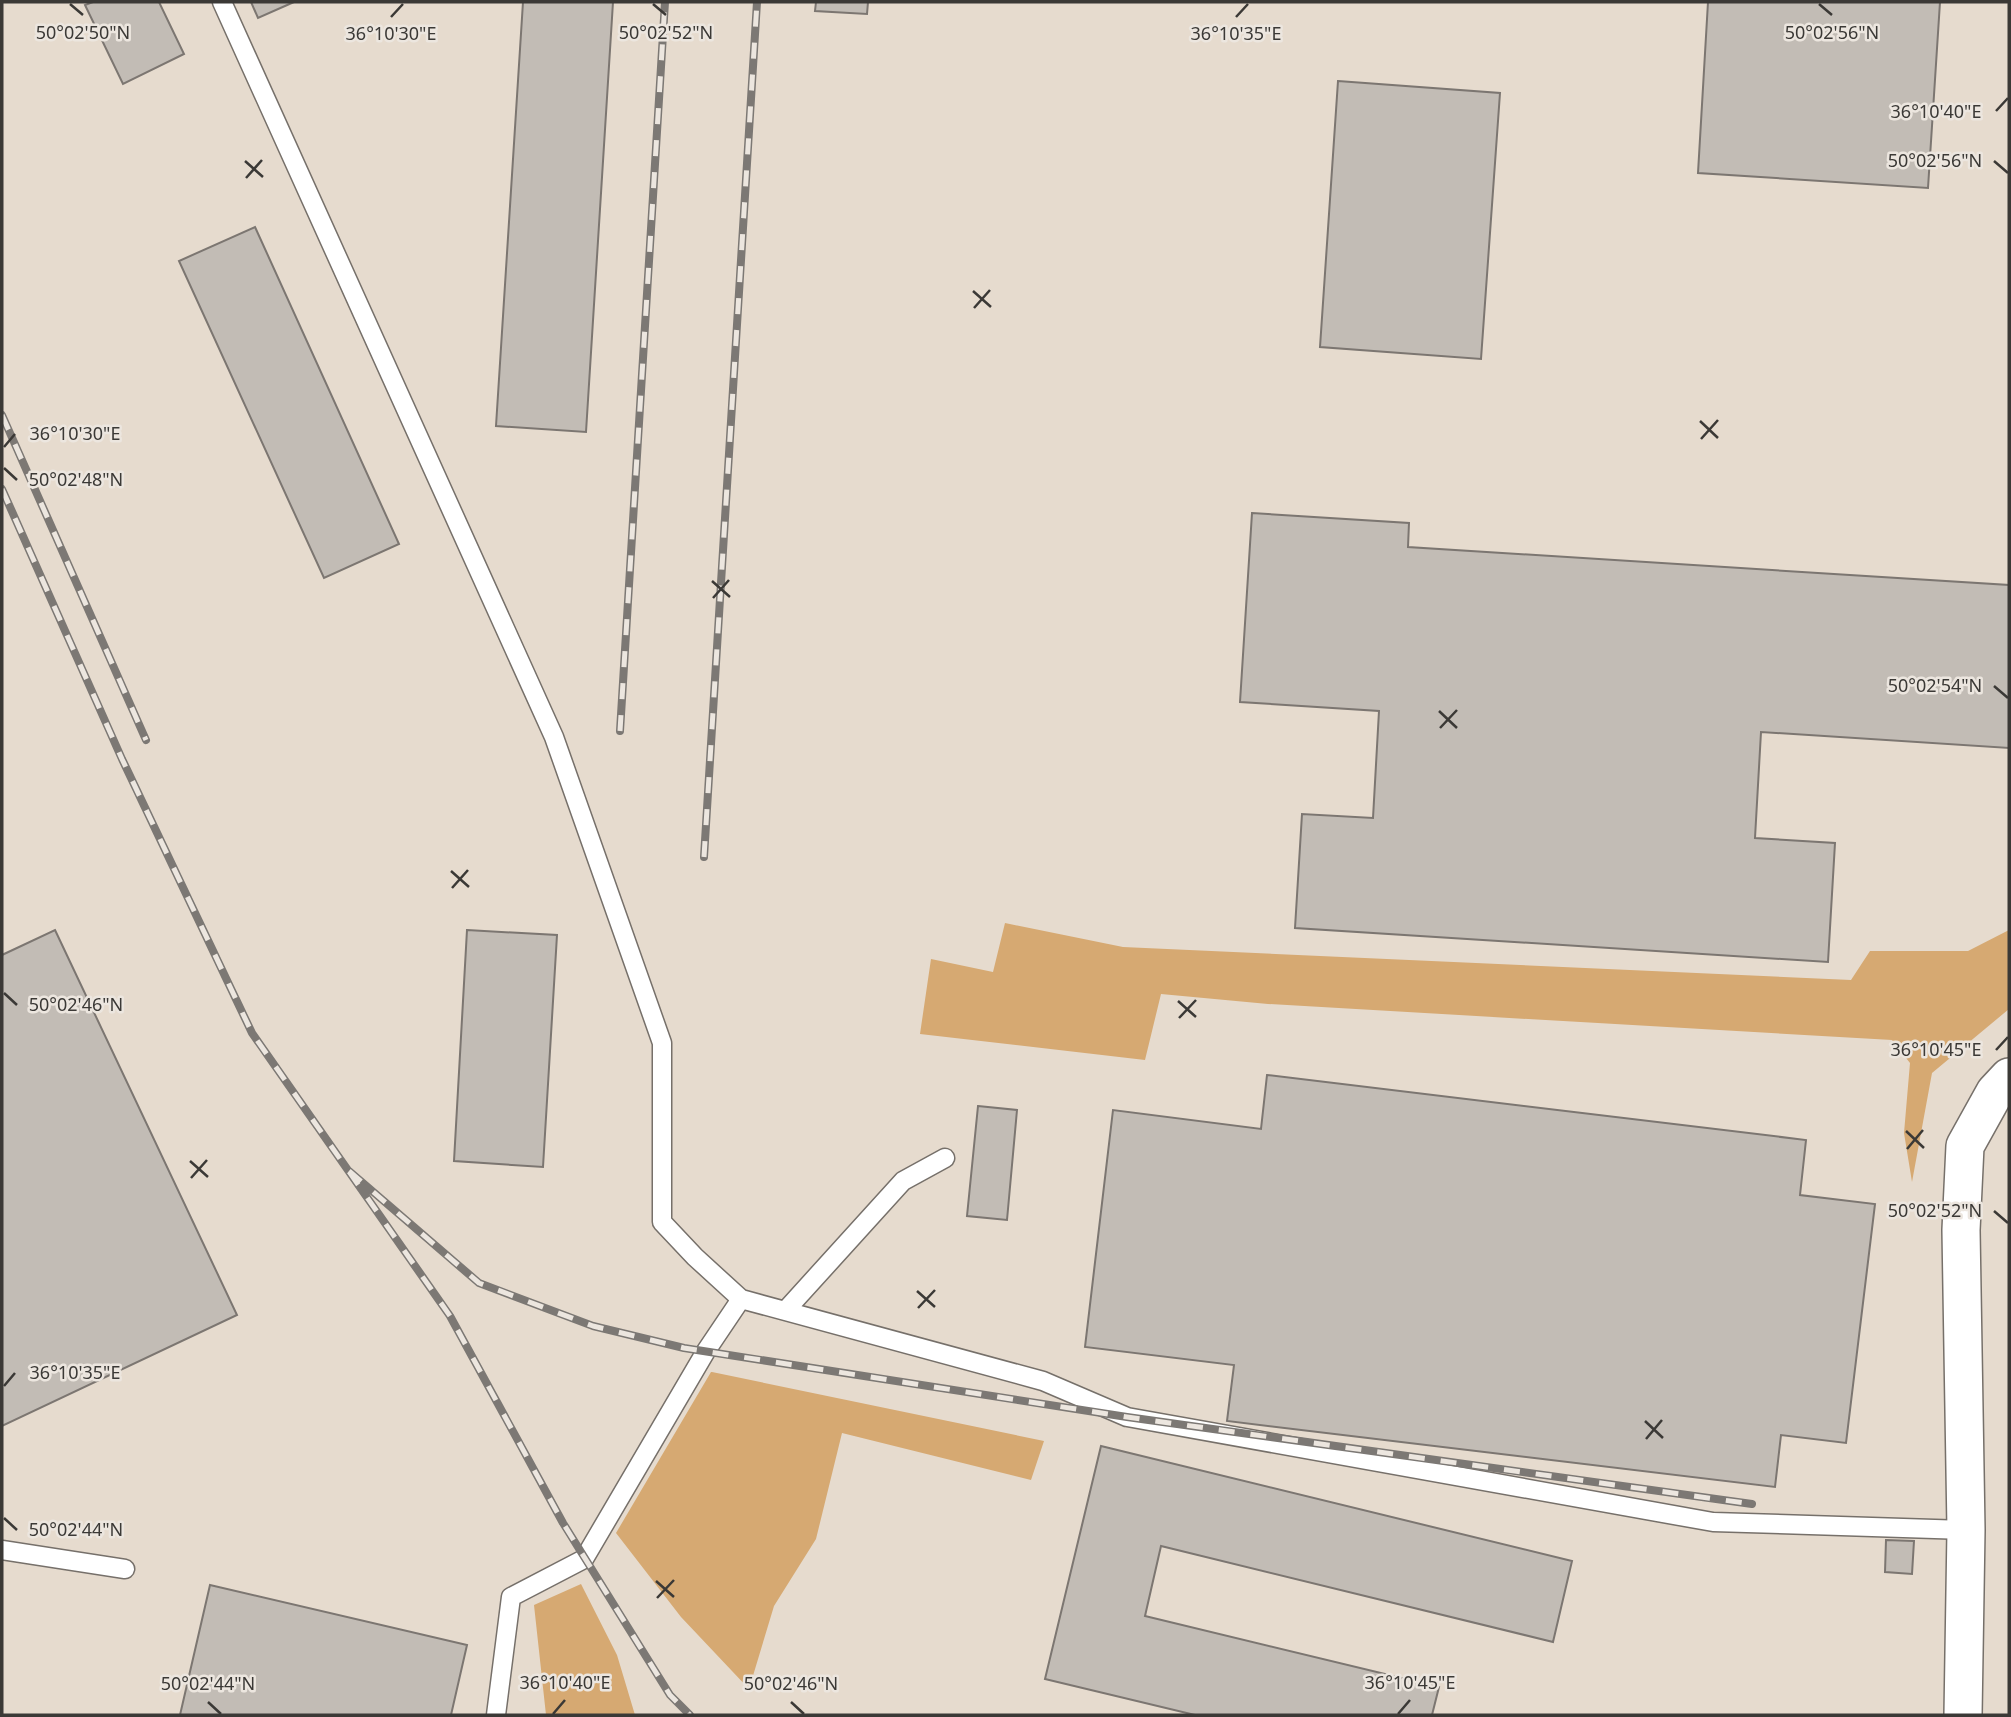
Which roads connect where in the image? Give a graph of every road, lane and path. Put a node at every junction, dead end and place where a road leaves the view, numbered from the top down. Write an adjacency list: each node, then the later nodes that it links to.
1 (222, 2): 4 (lane)
2 (2009, 1077): 6 (street)
3 (945, 1158): 5 (lane)
4 (741, 1298): 5 (lane); 9 (lane)
5 (786, 1310): 6 (lane)
6 (1966, 1530): 10 (street)
7 (2, 1550): 8 (lane)
8 (125, 1569)
9 (496, 1715)
10 (1963, 1715)

